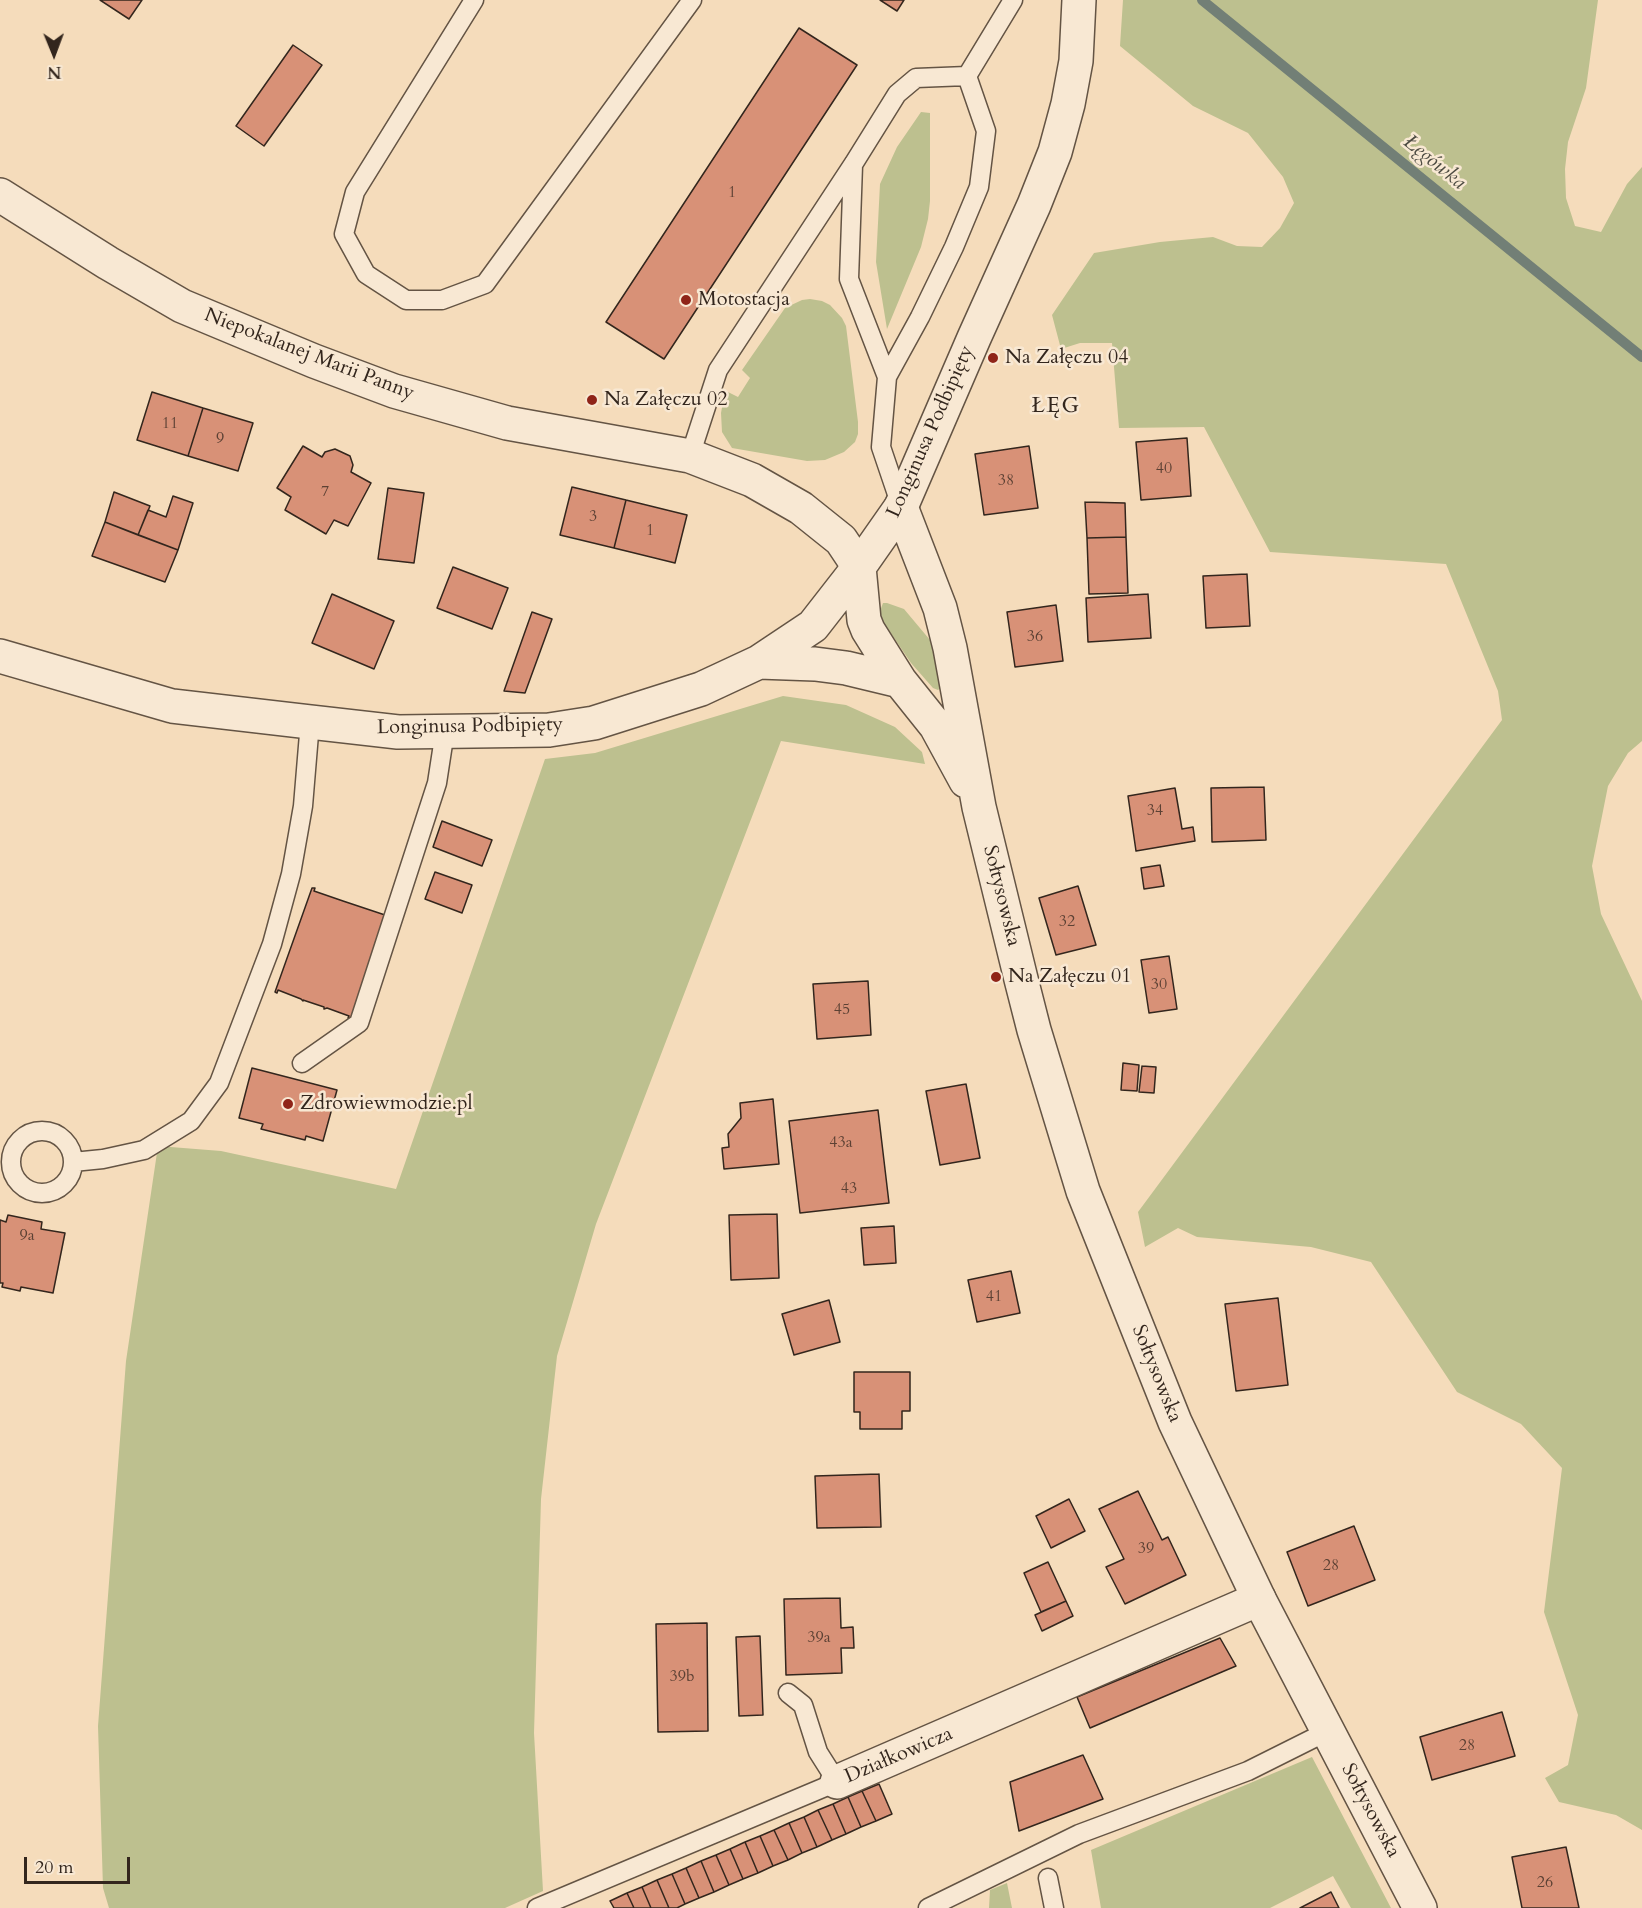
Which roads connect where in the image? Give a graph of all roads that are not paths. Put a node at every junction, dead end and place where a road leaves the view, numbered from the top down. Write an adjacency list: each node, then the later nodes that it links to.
1 (474, 0): 2 (lane)
2 (692, 0)
3 (1013, 0): 5 (lane)
4 (1079, 0): 10 (street, Longinusa Podbipięty)
5 (967, 76): 6 (lane); 8 (lane)
6 (854, 163): 8 (lane); 9 (lane)
7 (0, 195): 9 (street, Niepokalanej Marii Panny)
8 (887, 377): 10 (lane)
9 (690, 456): 11 (street, Niepokalanej Marii Panny)
10 (901, 507): 11 (street, Longinusa Podbipięty); 17 (street, Sołtysowska)
11 (859, 567): 13 (street, Longinusa Podbipięty); 14 (street, Sołtysowska)
12 (0, 656): 15 (street, Longinusa Podbipięty)
13 (759, 662): 14 (street); 16 (street, Longinusa Podbipięty)
14 (900, 681): 17 (street, Sołtysowska)
15 (310, 722): 16 (street, Longinusa Podbipięty); 19 (lane)
16 (445, 731): 18 (lane)
17 (980, 807): 20 (street, Sołtysowska)
18 (302, 1062)
19 (73, 1162)
20 (1259, 1599): 22 (street, Sołtysowska); 23 (street, Działkowicza)
21 (788, 1693): 23 (lane)
22 (1328, 1731): 26 (lane); 28 (street, Sołtysowska)
23 (837, 1782): 25 (lane, Działkowicza)
24 (1048, 1878): 27 (lane)
25 (537, 1908)
26 (928, 1908)
27 (1054, 1908)
28 (1420, 1908)

